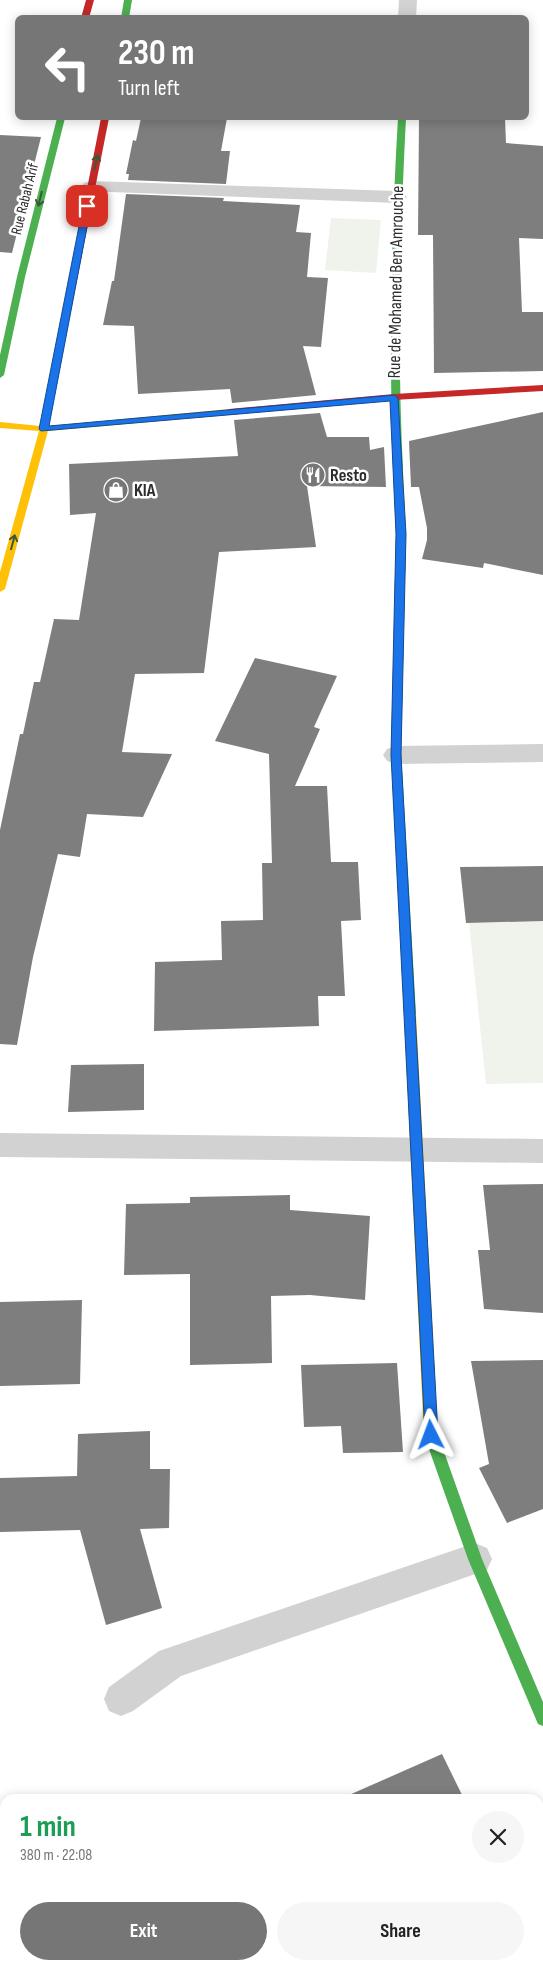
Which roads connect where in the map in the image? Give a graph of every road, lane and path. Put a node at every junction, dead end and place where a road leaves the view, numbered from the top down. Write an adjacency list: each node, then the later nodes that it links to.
1 (90, 0): 4 (main road)
2 (128, 0): 5 (main road)
3 (408, 0): 6 (street)
4 (86, 15)
5 (126, 15)
6 (407, 15)
7 (60, 120): 12 (main road, Rue Rabah Arif, one-way to 12)
8 (105, 120): 10 (main road, one-way to 8)
9 (402, 120): 11 (main road, Rue de Mohamed Ben Amrouche)
10 (91, 187): 11 (street); 16 (main road)
11 (397, 197): 14 (main road, Rue de Mohamed Ben Amrouche)
12 (0, 375)
13 (543, 388): 14 (main road)
14 (394, 398): 16 (main road); 19 (main road, Rue de Mohamed Ben Amrouche)
15 (0, 425): 16 (main road)
16 (44, 429): 17 (main road, one-way to 16)
17 (0, 590)
18 (543, 753): 19 (street)
19 (396, 755): 21 (main road, Rue de Mohamed Ben Amrouche)
20 (0, 1145): 21 (street)
21 (418, 1151): 22 (street); 23 (main road, Rue de Mohamed Ben Amrouche)
22 (543, 1151)
23 (475, 1559): 24 (street); 25 (main road, Rue de Mohamed Ben Amrouche)
24 (121, 1699)
25 (543, 1719)

